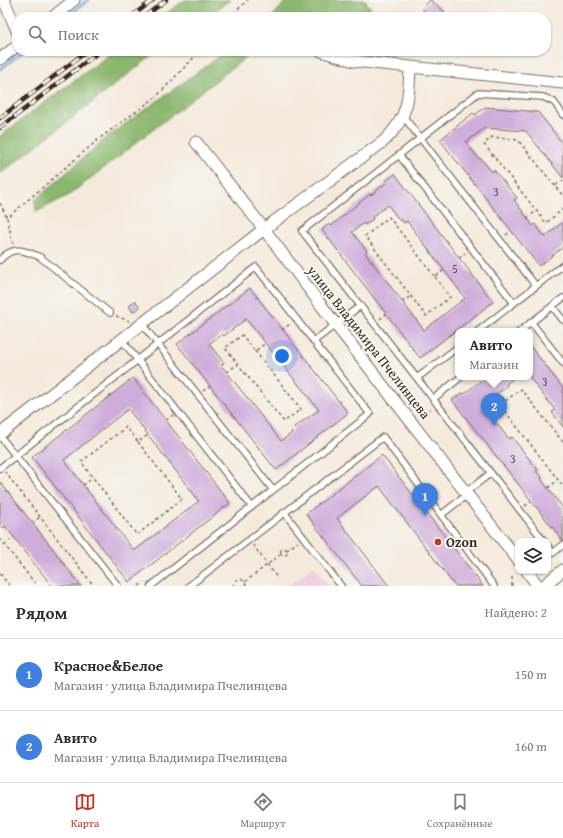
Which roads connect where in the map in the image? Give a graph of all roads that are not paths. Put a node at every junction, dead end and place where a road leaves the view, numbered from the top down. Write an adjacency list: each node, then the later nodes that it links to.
1 (4, 0): 4 (street)
2 (74, 0): 3 (street)
3 (59, 12)
4 (12, 19)
5 (12, 50): 7 (street)
6 (338, 56): 8 (street)
7 (0, 59)
8 (410, 68): 9 (street); 11 (street)
9 (563, 83)
10 (563, 115): 12 (lane)
11 (403, 116): 12 (lane); 15 (street)
12 (420, 138): 14 (lane); 18 (lane)
13 (196, 142): 15 (street, улица Владимира Пчелинцева)
14 (399, 155): 20 (lane); 21 (lane)
15 (264, 229): 26 (street); 27 (street, улица Владимира Пчелинцева)
16 (0, 260): 23 (lane)
17 (563, 265): 18 (lane)
18 (536, 286): 20 (lane)
19 (563, 298): 22 (lane)
20 (514, 303): 28 (lane)
21 (360, 306): 27 (lane); 36 (lane)
22 (552, 306): 24 (lane); 25 (lane)
23 (110, 313)
24 (563, 320)
25 (531, 322): 29 (lane); 35 (lane)
26 (142, 324): 30 (street); 32 (lane)
27 (336, 325): 31 (lane); 44 (street, улица Владимира Пчелинцева)
28 (482, 328)
29 (524, 328)
30 (122, 340): 34 (lane); 39 (street)
31 (314, 342): 32 (lane); 43 (lane)
32 (158, 344): 34 (lane); 43 (lane)
33 (455, 349): 36 (lane)
34 (137, 360): 40 (lane); 45 (lane)
35 (563, 363)
36 (417, 378): 38 (lane)
37 (456, 380): 38 (lane)
38 (432, 399): 42 (lane)
39 (0, 435): 40 (lane)
40 (16, 456): 41 (lane); 54 (lane)
41 (2, 469)
42 (491, 473): 44 (lane); 48 (lane)
43 (273, 490): 45 (lane)
44 (467, 493): 47 (lane); 51 (street, улица Владимира Пчелинцева)
45 (252, 507): 55 (lane)
46 (284, 512): 47 (lane); 56 (lane); 57 (lane)
47 (441, 515): 58 (lane)
48 (542, 538)
49 (563, 545): 50 (lane)
50 (551, 550)
51 (515, 556)
52 (563, 570): 60 (street)
53 (529, 574): 59 (street)
54 (118, 586)
55 (151, 586)
56 (189, 586)
57 (341, 586)
58 (494, 586)
59 (538, 586)
60 (543, 586)

